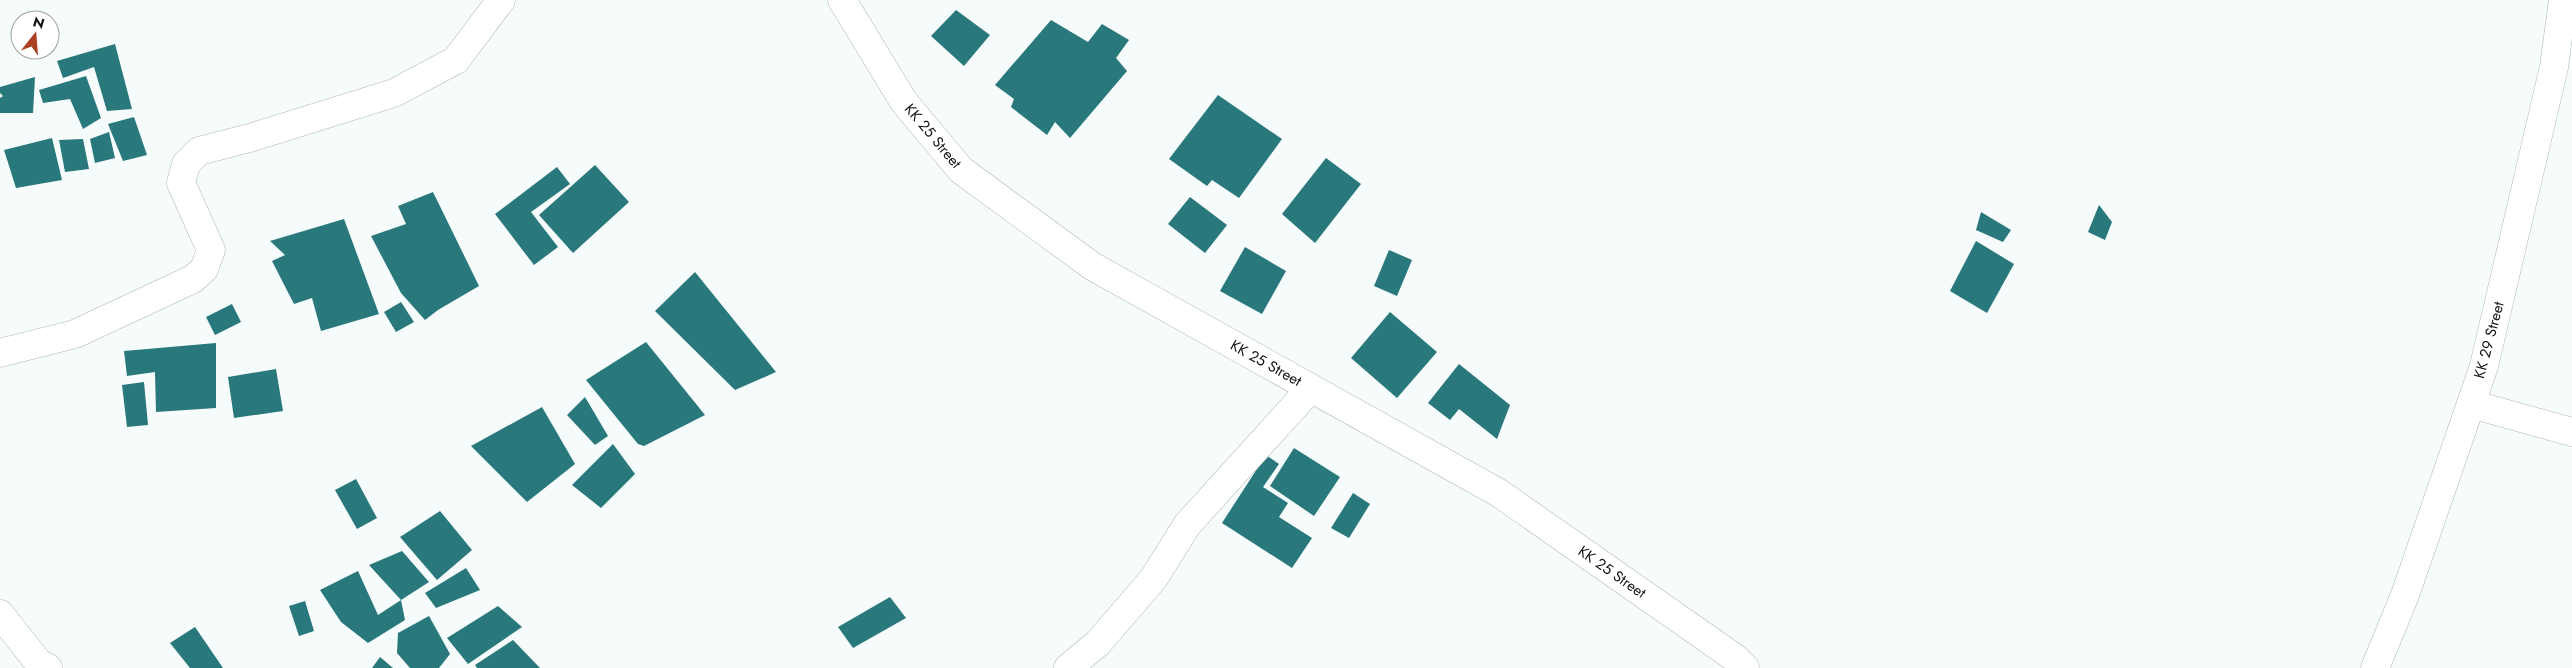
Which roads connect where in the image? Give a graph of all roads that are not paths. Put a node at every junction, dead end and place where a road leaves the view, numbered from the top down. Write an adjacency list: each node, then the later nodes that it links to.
1 (501, 0): 4 (street)
2 (842, 0): 5 (street, KK 25 Street)
3 (2563, 0): 6 (street, KK 29 Street)
4 (0, 353)
5 (1311, 388): 10 (street); 11 (street, KK 25 Street)
6 (2471, 404): 7 (street); 12 (street, KK 29 Street)
7 (2572, 432)
8 (0, 614): 9 (street)
9 (48, 668)
10 (1068, 668)
11 (1745, 668)
12 (2375, 668)

